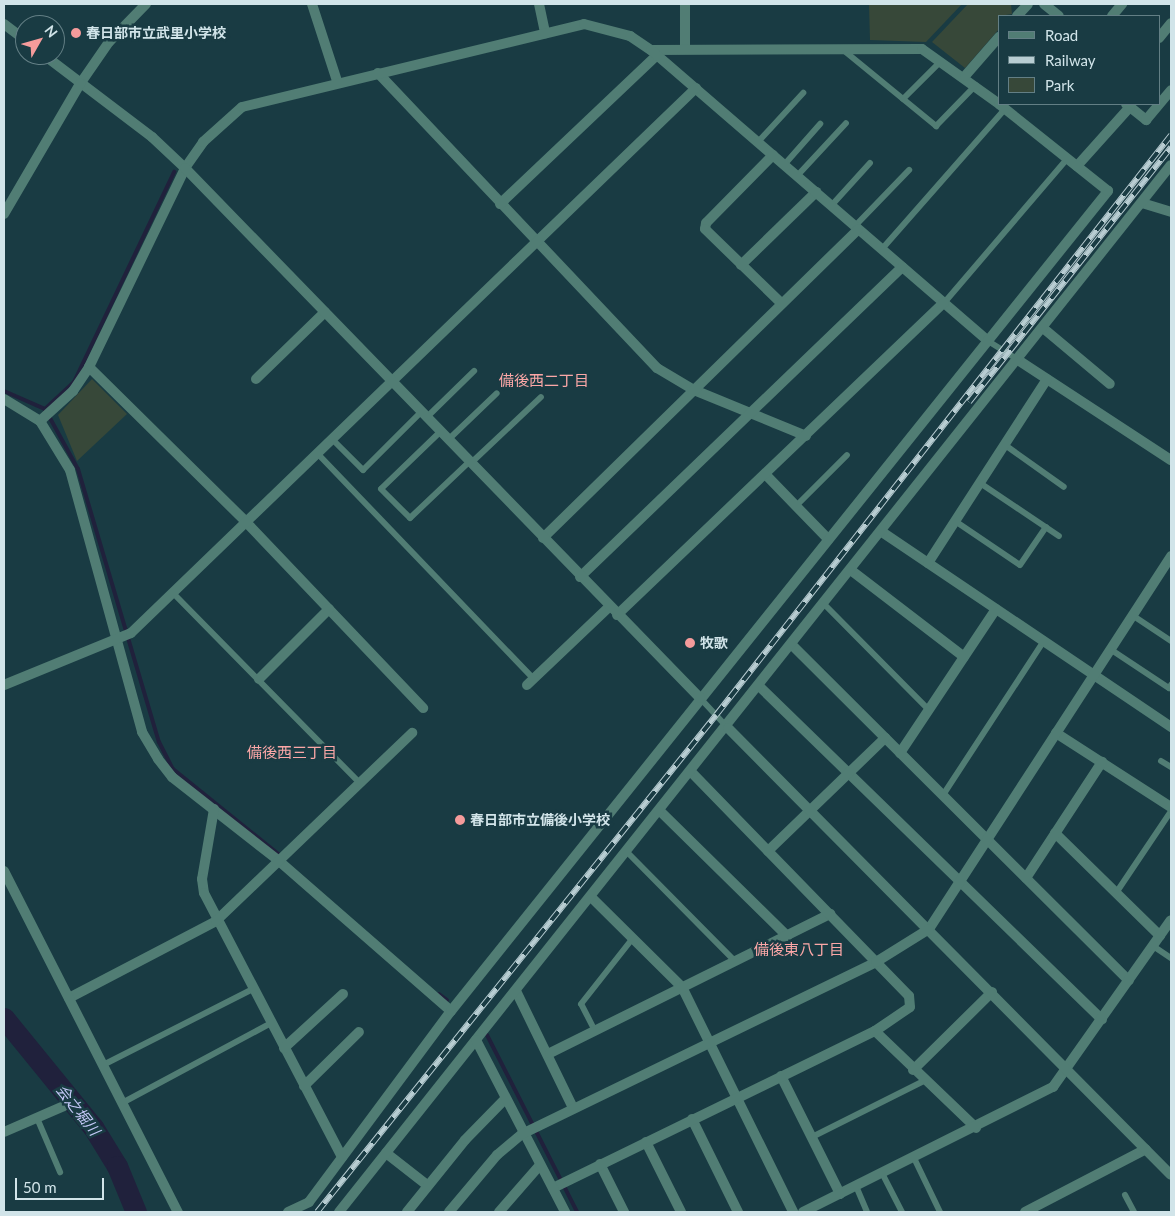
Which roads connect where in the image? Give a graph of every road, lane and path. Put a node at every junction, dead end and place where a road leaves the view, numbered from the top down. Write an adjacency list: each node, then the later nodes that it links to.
1 (146, 4): 25 (street)
2 (312, 4): 24 (street)
3 (539, 4): 14 (street)
4 (685, 4): 18 (street)
5 (1028, 4): 8 (street)
6 (1044, 4): 9 (street)
7 (1122, 4): 10 (street)
8 (1018, 15)
9 (1058, 15)
10 (1113, 15)
11 (1171, 23): 15 (street)
12 (4, 24): 13 (street)
13 (15, 32)
14 (545, 33): 19 (street); 22 (street)
15 (1160, 37)
16 (998, 38): 23 (street)
17 (840, 47): 18 (street); 20 (street); 30 (lane)
18 (685, 49): 19 (street)
19 (654, 53): 27 (street); 50 (street)
20 (941, 61): 23 (street); 30 (lane)
21 (56, 65): 25 (street)
22 (378, 73): 24 (street); 50 (street)
23 (965, 76): 26 (street)
24 (337, 81): 45 (street)
25 (80, 84): 45 (street); 53 (street)
26 (976, 86): 30 (lane); 31 (street)
27 (696, 88): 38 (street); 55 (street)
28 (1171, 90): 32 (street)
29 (803, 93): 38 (lane)
30 (903, 99)
31 (998, 103)
32 (1160, 103)
33 (1001, 105): 40 (street); 56 (lane)
34 (1128, 105): 35 (street); 44 (street)
35 (1158, 105)
36 (846, 123): 47 (lane)
37 (820, 124): 42 (lane)
38 (758, 142): 39 (street)
39 (773, 155): 42 (street); 57 (street)
40 (1067, 158): 44 (street); 59 (lane)
41 (870, 163): 51 (lane)
42 (784, 165): 47 (street)
43 (1171, 165): 49 (street)
44 (1077, 166): 63 (street)
45 (185, 168): 61 (street); 65 (street)
46 (908, 170): 54 (lane)
47 (798, 176): 48 (street)
48 (816, 192): 51 (street); 57 (street)
49 (1142, 203): 52 (street); 62 (street)
50 (500, 204): 55 (street)
51 (831, 206): 54 (street)
52 (1171, 212)
53 (4, 214)
54 (857, 228): 56 (street); 60 (street)
55 (538, 242): 69 (street); 71 (street)
56 (882, 249): 58 (street)
57 (742, 265): 60 (street)
58 (902, 266): 59 (street); 75 (street)
59 (944, 303): 63 (street); 79 (street)
60 (782, 304): 71 (street)
61 (325, 312): 67 (street); 69 (street)
62 (1043, 328): 64 (street); 70 (street)
63 (988, 341): 64 (lane); 97 (street)
64 (1018, 360): 68 (street); 94 (street)
65 (89, 367): 77 (street); 92 (street)
66 (474, 371): 76 (lane)
67 (256, 379)
68 (1047, 379): 82 (street); 85 (street)
69 (392, 380): 76 (street); 80 (street)
70 (1110, 384)
71 (694, 390): 75 (street); 96 (street)
72 (497, 393): 81 (lane)
73 (541, 397): 86 (lane)
74 (4, 400): 77 (street)
75 (748, 412): 79 (street); 101 (street)
76 (425, 414): 78 (street); 80 (lane)
77 (40, 421): 109 (street)
78 (441, 431): 81 (street); 86 (lane)
79 (806, 436): 87 (street)
80 (332, 439): 83 (street)
81 (449, 439): 86 (street)
82 (1005, 445): 88 (street); 89 (lane)
83 (317, 453): 92 (street); 117 (lane)
84 (847, 455): 90 (lane)
85 (1171, 460)
86 (470, 462): 96 (street)
87 (765, 474): 90 (street); 107 (street)
88 (980, 482): 91 (street); 93 (lane)
89 (1064, 487)
90 (796, 506): 97 (street)
91 (956, 521): 93 (lane); 99 (street)
92 (246, 522): 102 (street); 105 (street)
93 (1046, 527): 95 (lane)
94 (882, 532): 99 (street); 100 (street)
95 (1058, 536)
96 (543, 538): 101 (street)
97 (828, 539): 121 (street)
98 (1171, 556): 108 (street)
99 (928, 563): 106 (street)
100 (852, 571): 103 (street); 114 (street)
101 (580, 577): 104 (street)
102 (173, 593): 109 (street); 116 (lane)
103 (825, 605): 112 (street); 123 (lane)
104 (609, 607): 107 (street); 117 (street)
105 (329, 609): 116 (street); 122 (street)
106 (996, 609): 110 (street); 114 (street)
107 (617, 615): 121 (street)
108 (1132, 615): 111 (lane); 113 (street)
109 (119, 638): 118 (street); 138 (street)
110 (1043, 642): 115 (street); 136 (lane)
111 (1171, 642)
112 (793, 646): 120 (street); 128 (street)
113 (1110, 649): 115 (street); 119 (lane)
114 (964, 657): 123 (street)
115 (1093, 676): 125 (street); 127 (street)
116 (259, 679): 135 (lane)
117 (530, 682)
118 (4, 685)
119 (1171, 685)
120 (760, 687): 124 (street); 134 (street)
121 (700, 698): 124 (lane); 170 (street)
122 (423, 708)
123 (929, 710): 129 (street)
124 (728, 728): 133 (street); 139 (street)
125 (1171, 728)
126 (412, 733): 135 (street)
127 (1056, 733): 131 (street); 143 (street)
128 (885, 738): 129 (street); 134 (street)
129 (900, 753): 136 (street)
130 (1161, 761): 132 (lane)
131 (1102, 762): 137 (street); 142 (street)
132 (1171, 768)
133 (692, 773): 141 (street); 144 (street)
134 (848, 773): 139 (street); 149 (street)
135 (360, 783): 146 (street)
136 (943, 795): 143 (street)
137 (1171, 807)
138 (214, 809): 146 (street); 153 (street)
139 (810, 810): 144 (street); 155 (street)
140 (1171, 811): 150 (lane)
141 (661, 812): 145 (street); 156 (street)
142 (1055, 833): 148 (street); 150 (street)
143 (987, 839): 148 (street); 149 (street)
144 (768, 852): 152 (street)
145 (628, 853): 151 (street); 161 (lane)
146 (279, 861): 153 (street); 170 (street)
147 (4, 871): 169 (street)
148 (1026, 878): 163 (street)
149 (959, 881): 155 (street); 171 (street)
150 (1116, 894): 157 (street)
151 (592, 898): 158 (street); 166 (street)
152 (830, 914): 156 (street); 162 (street)
153 (216, 920): 165 (street); 169 (street)
154 (1171, 920): 157 (street)
155 (929, 929): 162 (street); 167 (street)
156 (787, 936): 161 (street)
157 (1160, 936): 159 (street)
158 (633, 938): 164 (street); 174 (lane)
159 (1153, 946): 160 (lane); 163 (street)
160 (1171, 958)
161 (736, 961): 164 (street)
162 (876, 962): 173 (street); 177 (street)
163 (1129, 981): 171 (street)
164 (682, 987): 174 (street); 177 (street)
165 (253, 989): 172 (street); 180 (lane)
166 (516, 990): 176 (street); 179 (street)
167 (992, 992): 181 (street); 182 (street)
168 (343, 994): 178 (street)
169 (69, 998): 180 (street)
170 (451, 1011): 200 (street)
171 (1102, 1020): 181 (street)
172 (271, 1023): 178 (street); 188 (lane)
173 (875, 1030): 182 (street); 183 (street)
174 (595, 1031): 179 (street)
175 (359, 1032): 185 (street)
176 (476, 1040): 187 (street); 199 (street)
177 (708, 1040): 186 (street); 190 (street)
178 (284, 1048): 185 (street)
179 (550, 1053): 190 (street)
180 (103, 1065): 188 (street)
181 (1069, 1069): 193 (street); 198 (street)
182 (913, 1070): 184 (street)
183 (781, 1076): 186 (street); 196 (street)
184 (924, 1081): 193 (street); 196 (lane)
185 (304, 1086): 200 (street)
186 (736, 1097): 192 (street); 222 (street)
187 (505, 1099): 195 (street); 207 (street)
188 (122, 1103): 213 (street)
189 (64, 1106): 191 (street)
190 (572, 1106): 195 (street)
191 (37, 1118): 194 (street); 204 (lane)
192 (692, 1119): 197 (street); 221 (street)
193 (976, 1128): 201 (street)
194 (4, 1132)
195 (522, 1134): 203 (street); 217 (street)
196 (812, 1137): 210 (street)
197 (646, 1142): 202 (street); 220 (street)
198 (1146, 1149): 206 (street); 227 (street)
199 (386, 1153): 207 (street); 215 (street)
200 (342, 1157): 214 (street)
201 (914, 1158): 205 (street); 226 (lane)
202 (600, 1164): 209 (street); 219 (street)
203 (540, 1166): 209 (street); 212 (street)
204 (60, 1172)
205 (882, 1174): 208 (street); 225 (lane)
206 (1171, 1175)
207 (427, 1185): 216 (street)
208 (856, 1186): 210 (street); 224 (lane)
209 (553, 1188): 218 (street)
210 (840, 1194): 223 (street)
211 (1125, 1195): 228 (lane)
212 (502, 1211)
213 (178, 1212)
214 (288, 1212)
215 (339, 1212)
216 (407, 1212)
217 (449, 1212)
218 (565, 1212)
219 (624, 1212)
220 (681, 1212)
221 (738, 1212)
222 (793, 1212)
223 (803, 1212)
224 (867, 1212)
225 (902, 1212)
226 (940, 1212)
227 (1025, 1212)
228 (1134, 1212)

